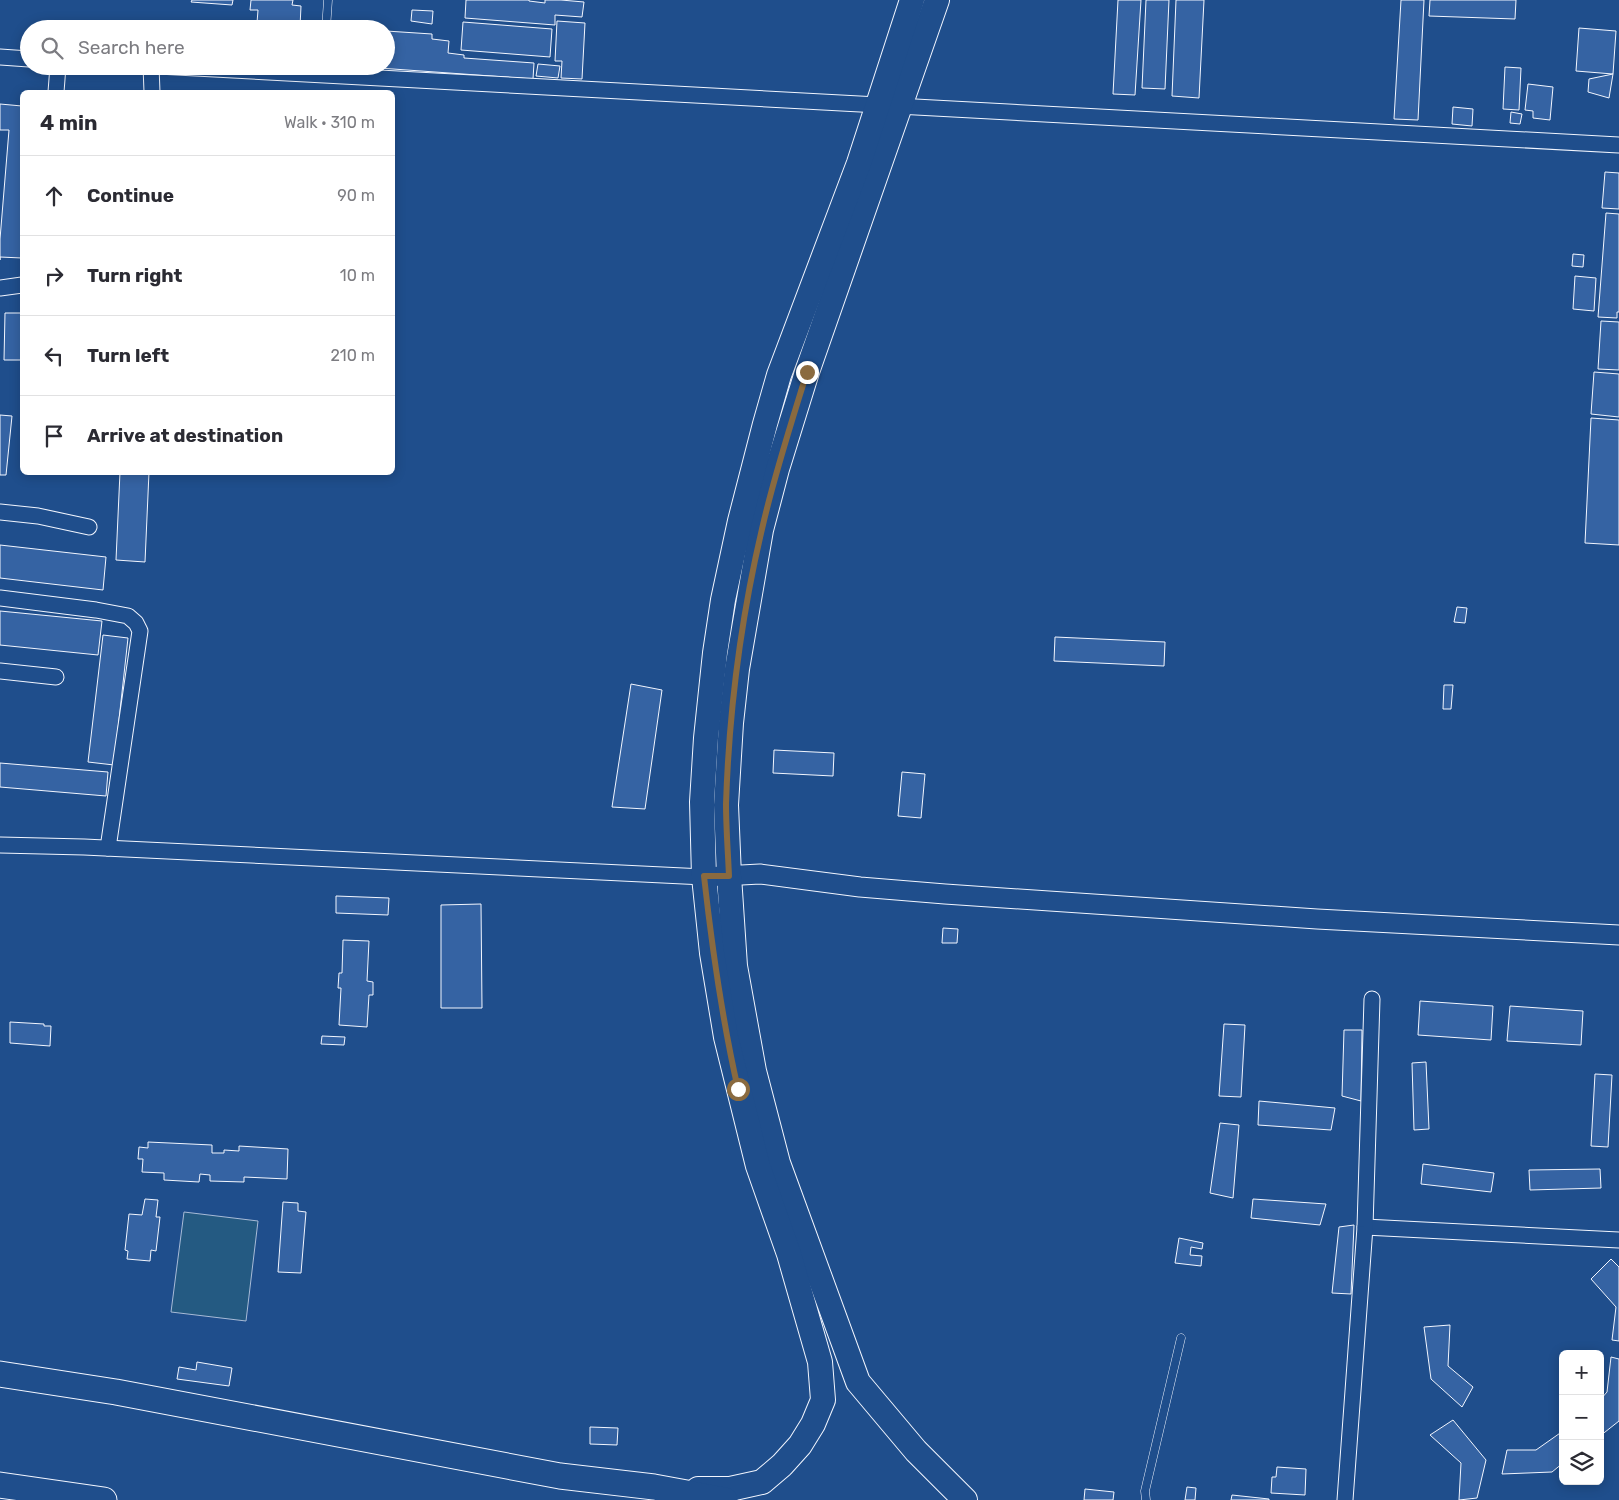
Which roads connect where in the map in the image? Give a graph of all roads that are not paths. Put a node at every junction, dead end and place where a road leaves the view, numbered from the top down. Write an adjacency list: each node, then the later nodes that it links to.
1 (328, 0): 4 (lane)
2 (912, 0): 12 (main road)
3 (937, 0): 12 (main road)
4 (327, 20)
5 (0, 58): 6 (street)
6 (20, 59)
7 (57, 75): 10 (street)
8 (151, 75): 11 (street)
9 (388, 75): 12 (street)
10 (56, 90)
11 (152, 90)
12 (889, 106): 13 (street); 23 (main road); 24 (main road)
13 (1619, 145)
14 (20, 285): 15 (street)
15 (0, 288)
16 (0, 512): 17 (street)
17 (89, 527)
18 (0, 598): 22 (street)
19 (0, 672): 20 (street)
20 (56, 677)
21 (0, 845): 22 (street)
22 (108, 848): 23 (street)
23 (704, 876): 24 (street); 32 (main road)
24 (729, 876): 25 (street); 35 (main road)
25 (1619, 935)
26 (1372, 999): 27 (street)
27 (1364, 1227): 28 (street); 37 (street)
28 (1619, 1240)
29 (1181, 1338): 36 (lane)
30 (0, 1374): 32 (highway)
31 (0, 1485): 33 (highway)
32 (654, 1487): 34 (highway)
33 (104, 1500)
34 (725, 1500)
35 (965, 1500)
36 (1146, 1500)
37 (1346, 1500)

